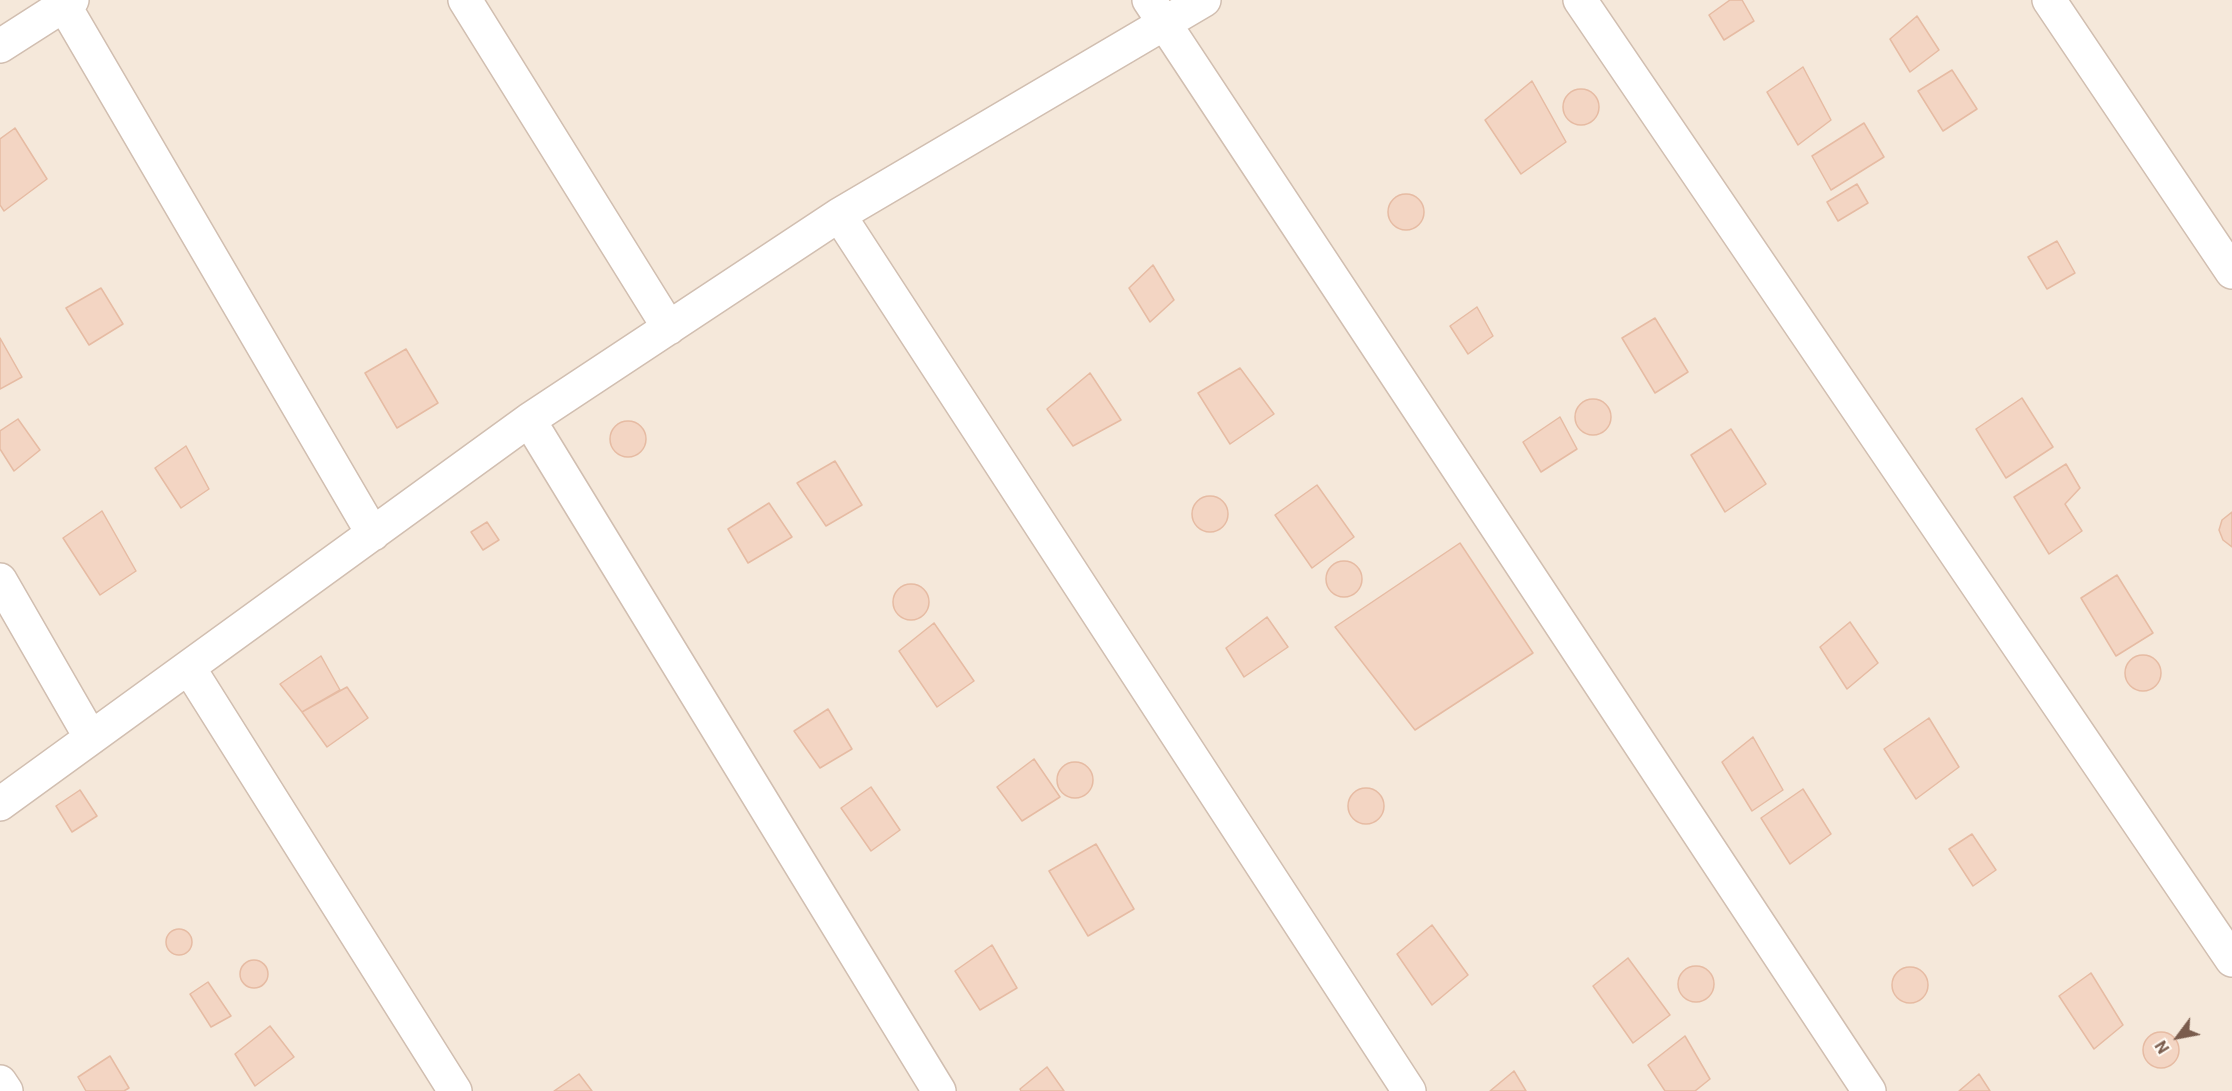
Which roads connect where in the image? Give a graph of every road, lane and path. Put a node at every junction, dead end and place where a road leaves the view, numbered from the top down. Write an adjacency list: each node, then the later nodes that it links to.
1 (465, 0): 10 (street)
2 (1204, 0): 6 (street)
3 (1580, 0): 17 (street)
4 (2049, 0): 9 (street)
5 (66, 2): 7 (street); 12 (street)
6 (1157, 12): 8 (street); 23 (street)
7 (0, 46)
8 (839, 215): 10 (street); 22 (street)
9 (2232, 272)
10 (669, 328): 11 (street)
11 (529, 420): 12 (street); 21 (street)
12 (373, 534): 14 (street)
13 (0, 580): 15 (street)
14 (189, 668): 15 (street); 20 (street)
15 (91, 738): 16 (street)
16 (0, 804)
17 (2232, 960)
18 (0, 1082): 19 (street)
19 (6, 1091)
20 (455, 1091)
21 (939, 1091)
22 (1409, 1091)
23 (1869, 1091)

